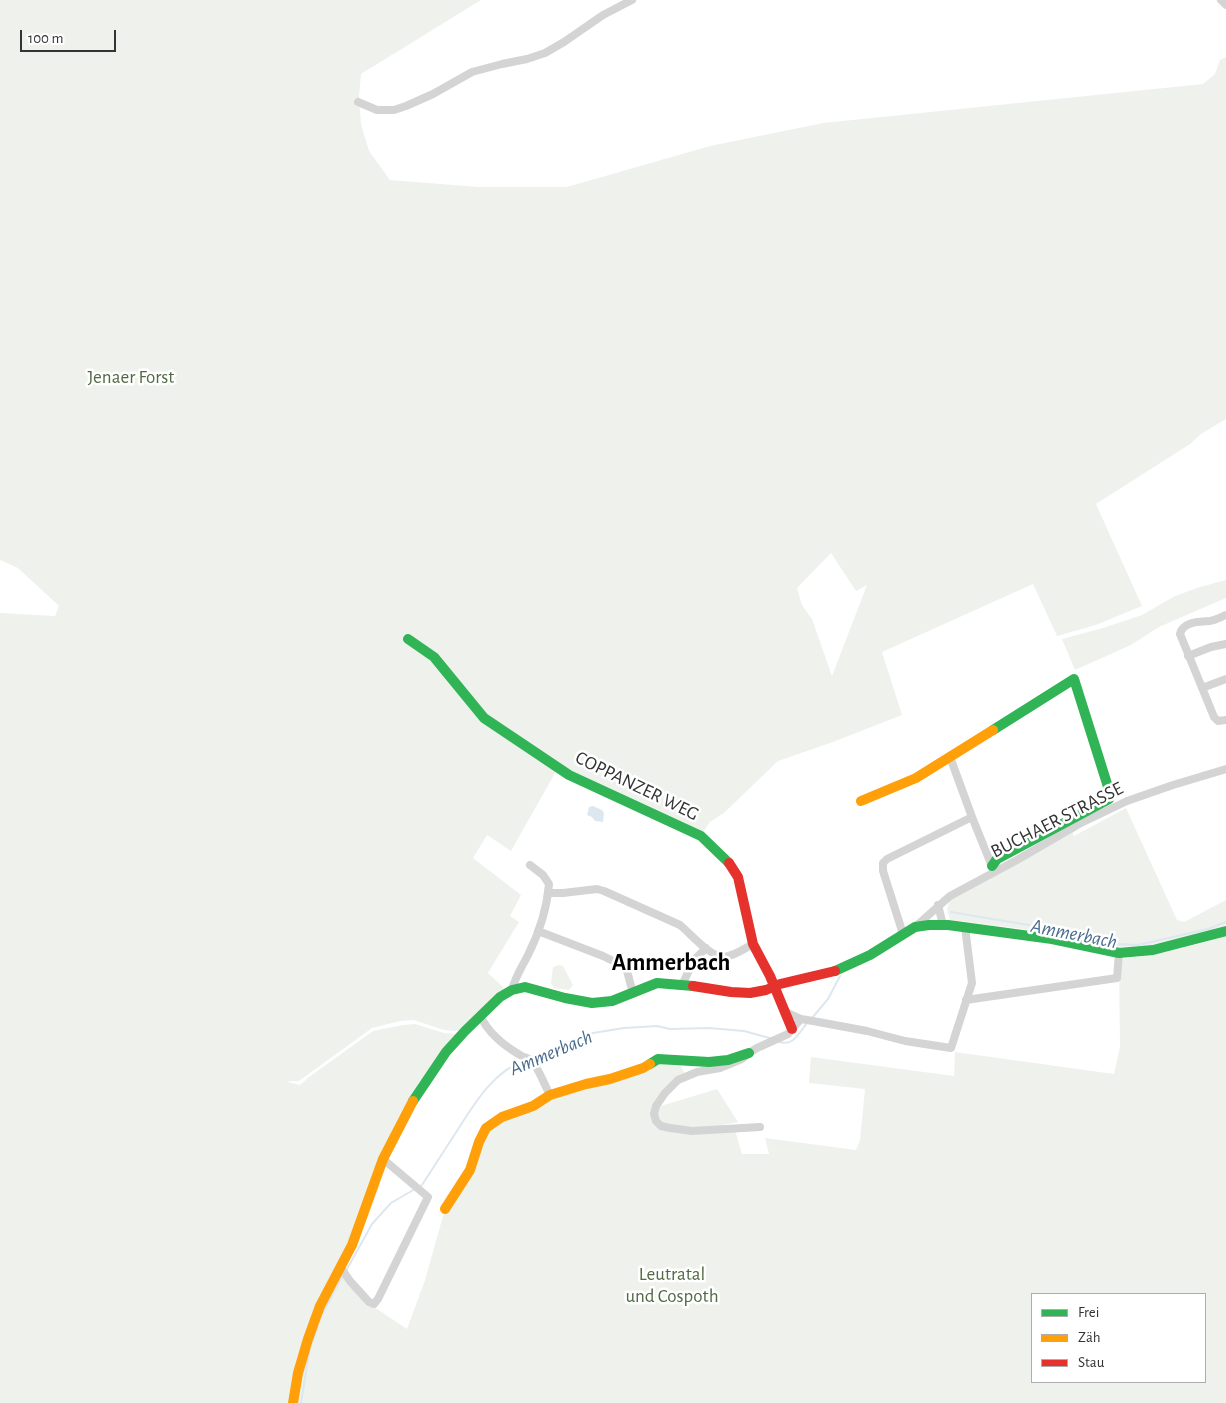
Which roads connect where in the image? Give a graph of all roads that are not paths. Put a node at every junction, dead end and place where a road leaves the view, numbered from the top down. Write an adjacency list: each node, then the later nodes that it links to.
1 (632, 0): 4 (street)
2 (1221, 0): 3 (street)
3 (1226, 5)
4 (358, 102)
5 (1226, 615): 8 (street)
6 (408, 639): 26 (street, COPPANZER WEG)
7 (1226, 644): 8 (street)
8 (1188, 656): 10 (street)
9 (1226, 678): 10 (street)
10 (1202, 688): 11 (street)
11 (1226, 720)
12 (950, 757): 14 (street); 15 (street); 17 (street, BUCHAER STRASSE)
13 (1226, 769): 17 (street, BUCHAER STRASSE)
14 (861, 802)
15 (972, 817): 17 (street); 25 (street)
16 (530, 865): 18 (street)
17 (993, 869): 19 (street, BUCHAER STRASSE)
18 (548, 893): 23 (street); 27 (street)
19 (938, 906): 20 (street); 21 (street, BUCHAER STRASSE)
20 (943, 925): 21 (street); 22 (street)
21 (915, 927): 25 (street)
22 (965, 927): 28 (street); 33 (street)
23 (538, 931): 31 (street); 32 (street)
24 (1226, 931): 28 (street)
25 (903, 934): 30 (street)
26 (753, 944): 27 (street); 30 (street, COPPANZER WEG)
27 (706, 948): 29 (street)
28 (1119, 953): 33 (street)
29 (682, 984): 30 (street); 32 (street)
30 (773, 986): 34 (street, COPPANZER WEG)
31 (512, 990): 32 (street); 35 (street)
32 (634, 992)
33 (966, 1000): 36 (street)
34 (786, 1012): 36 (street); 37 (street, COPPANZER WEG)
35 (481, 1017): 39 (street); 41 (street)
36 (806, 1020): 37 (street)
37 (792, 1030): 38 (street)
38 (749, 1052): 39 (street); 40 (street)
39 (550, 1095): 42 (street)
40 (760, 1127)
41 (383, 1159): 43 (street); 43 (street)
42 (445, 1209)
43 (341, 1268): 44 (street)
44 (293, 1403)

